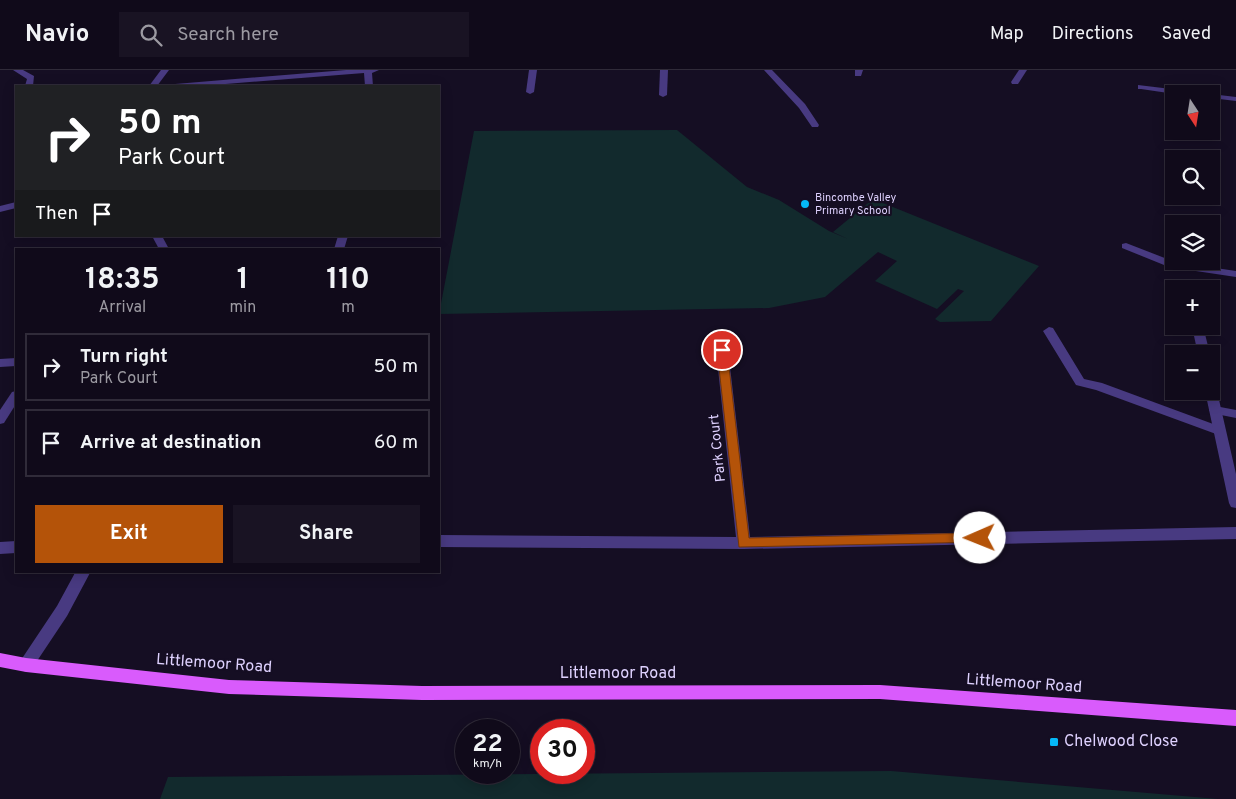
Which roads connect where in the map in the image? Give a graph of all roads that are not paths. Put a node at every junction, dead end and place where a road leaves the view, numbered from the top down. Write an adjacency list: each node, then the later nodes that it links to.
1 (17, 70): 10 (street)
2 (165, 70): 11 (street)
3 (372, 70): 8 (street); 13 (street)
4 (533, 70): 16 (street)
5 (664, 70): 17 (street)
6 (768, 70): 20 (street)
7 (1023, 70): 9 (street)
8 (318, 72): 12 (street)
9 (1016, 82)
10 (29, 85)
11 (154, 85)
12 (185, 85)
13 (369, 85)
14 (1141, 87): 15 (street)
15 (1165, 90)
16 (530, 92)
17 (663, 94)
18 (1220, 97): 19 (street)
19 (1236, 99)
20 (814, 125)
21 (15, 205): 22 (street)
22 (0, 209)
23 (1126, 246): 24 (street)
24 (1236, 274)
25 (1049, 331): 34 (street)
26 (722, 350): 38 (street, Park Court)
27 (15, 362): 28 (street)
28 (0, 363)
29 (15, 397): 33 (street)
30 (1213, 400): 31 (street)
31 (1215, 410): 32 (street); 34 (street)
32 (1236, 414)
33 (0, 420)
34 (1220, 431): 35 (street)
35 (1236, 503)
36 (1236, 533): 38 (street)
37 (440, 541): 38 (street)
38 (744, 543)
39 (15, 547): 40 (street)
40 (0, 548)
41 (83, 573): 43 (street)
42 (0, 660): 43 (main road, Littlemoor Road)
43 (26, 665): 44 (main road, Littlemoor Road)
44 (1236, 718)

